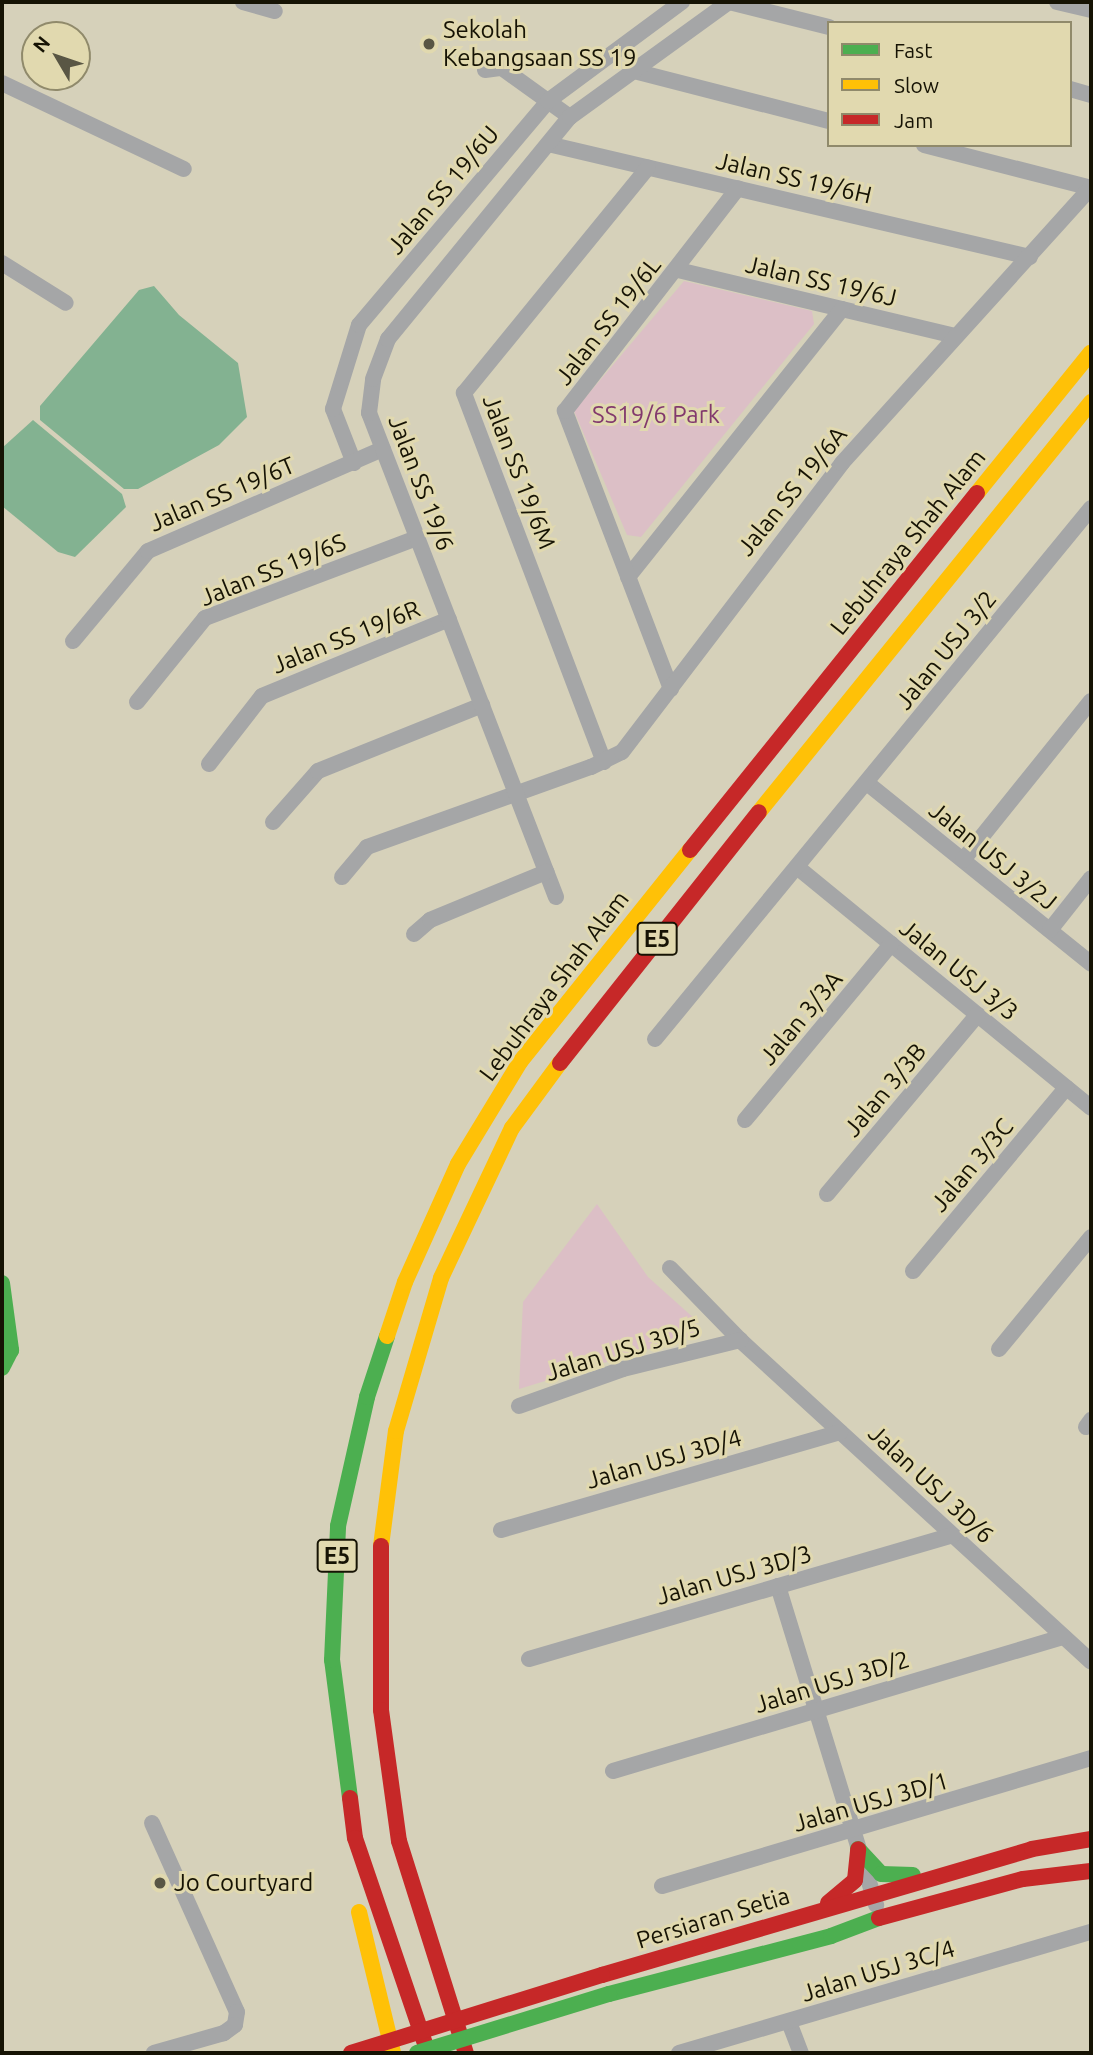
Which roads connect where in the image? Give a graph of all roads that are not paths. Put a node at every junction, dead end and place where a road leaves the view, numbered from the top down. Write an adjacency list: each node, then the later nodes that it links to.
1 (243, 2): 6 (street)
2 (682, 2): 13 (street, Jalan SS 19/6U)
3 (729, 2): 7 (street); 9 (street, Jalan SS 19/6)
4 (1057, 2): 5 (street)
5 (1091, 10)
6 (275, 11)
7 (827, 26)
8 (485, 70): 13 (street)
9 (634, 71): 14 (street, Jalan SS 19/6); 15 (street)
10 (2, 83): 19 (street)
11 (1072, 90): 12 (street)
12 (1091, 95)
13 (548, 101): 14 (street); 31 (street, Jalan SS 19/6U)
14 (570, 117): 16 (street, Jalan SS 19/6)
15 (827, 120)
16 (548, 144): 18 (street, Jalan SS 19/6H); 30 (street, Jalan SS 19/6)
17 (933, 147): 21 (street)
18 (648, 167): 20 (street, Jalan SS 19/6H); 41 (street, Jalan SS 19/6M)
19 (184, 169)
20 (738, 188): 22 (street, Jalan SS 19/6H); 24 (street, Jalan SS 19/6L)
21 (1091, 188): 22 (street, Jalan SS 19/6A)
22 (1030, 257): 27 (street, Jalan SS 19/6A)
23 (2, 263): 25 (street)
24 (678, 270): 26 (street, Jalan SS 19/6J); 34 (street, Jalan SS 19/6L)
25 (66, 303)
26 (842, 309): 27 (street, Jalan SS 19/6J); 34 (street)
27 (955, 336): 37 (street, Jalan SS 19/6A)
28 (1091, 352): 82 (main road, Lebuhraya Shah Alam / E5)
29 (1091, 402): 93 (main road, Lebuhraya Shah Alam / E5)
30 (383, 449): 31 (street, Jalan SS 19/6T); 33 (street, Jalan SS 19/6)
31 (354, 463): 36 (street, Jalan SS 19/6T)
32 (1091, 508): 43 (street, Jalan USJ 3/2)
33 (417, 538): 35 (street, Jalan SS 19/6); 39 (street, Jalan SS 19/6S)
34 (628, 577): 37 (street, Jalan SS 19/6L)
35 (449, 619): 40 (street, Jalan SS 19/6); 42 (street, Jalan SS 19/6R)
36 (73, 641)
37 (671, 689): 41 (street, Jalan SS 19/6A)
38 (1091, 701): 46 (street)
39 (137, 702)
40 (482, 705): 44 (street, Jalan SS 19/6); 45 (street)
41 (604, 762): 44 (street, Jalan SS 19/6A)
42 (209, 764)
43 (867, 783): 46 (street, Jalan USJ 3/2J); 47 (street, Jalan USJ 3/2)
44 (515, 792): 48 (street, Jalan SS 19/6); 49 (street, Jalan SS 19/6A)
45 (273, 822)
46 (963, 860): 52 (street, Jalan USJ 3/2J)
47 (797, 867): 54 (street, Jalan USJ 3/3); 57 (street)
48 (546, 872): 51 (street, Jalan SS 19/6); 53 (street)
49 (342, 877)
50 (1091, 878): 52 (street)
51 (556, 897)
52 (1050, 930): 55 (street, Jalan USJ 3/2J)
53 (414, 934)
54 (891, 944): 56 (street, Jalan USJ 3/3); 60 (street, Jalan 3/3A)
55 (1091, 964)
56 (977, 1015): 58 (street, Jalan USJ 3/3); 61 (street, Jalan 3/3B)
57 (655, 1039)
58 (1066, 1087): 59 (street, Jalan USJ 3/3); 64 (street, Jalan 3/3C)
59 (1091, 1108)
60 (745, 1120)
61 (827, 1194)
62 (1091, 1237): 67 (street)
63 (670, 1268): 66 (street, Jalan USJ 3D/6)
64 (913, 1271)
65 (2, 1283): 68 (main road)
66 (740, 1340): 69 (street, Jalan USJ 3D/5); 70 (street, Jalan USJ 3D/6)
67 (999, 1349)
68 (2, 1368)
69 (519, 1406)
70 (840, 1432): 71 (street, Jalan USJ 3D/4); 72 (street, Jalan USJ 3D/6)
71 (501, 1530)
72 (952, 1535): 73 (street, Jalan USJ 3D/3); 74 (street, Jalan USJ 3D/6)
73 (778, 1586): 75 (street, Jalan USJ 3D/3); 77 (street)
74 (1063, 1637): 76 (street, Jalan USJ 3D/6); 77 (street, Jalan USJ 3D/2)
75 (529, 1660)
76 (1091, 1662)
77 (816, 1710): 79 (street, Jalan USJ 3D/2); 81 (street)
78 (1091, 1758): 81 (street, Jalan USJ 3D/1)
79 (613, 1771)
80 (152, 1823): 94 (street)
81 (853, 1831): 84 (street); 87 (street, Jalan USJ 3D/1)
82 (355, 1838): 96 (main road); 98 (main road, Lebuhraya Shah Alam / E5)
83 (1091, 1839): 86 (main road, Persiaran Setia)
84 (858, 1849): 86 (main road); 88 (street); 89 (main road)
85 (1091, 1871): 90 (main road, Persiaran Setia)
86 (939, 1875): 88 (main road, Persiaran Setia)
87 (662, 1886)
88 (872, 1894): 89 (main road, Persiaran Setia); 90 (street)
89 (820, 1910): 95 (main road, Persiaran Setia, bridge)
90 (881, 1917): 97 (main road, Persiaran Setia, bridge)
91 (1091, 1932): 92 (street, Jalan USJ 3C/4)
92 (789, 2022): 99 (street, Jalan USJ 3C/4); 100 (street)
93 (466, 2052)
94 (154, 2053)
95 (352, 2053)
96 (393, 2053)
97 (416, 2053)
98 (428, 2053)
99 (678, 2053)
100 (801, 2053)

